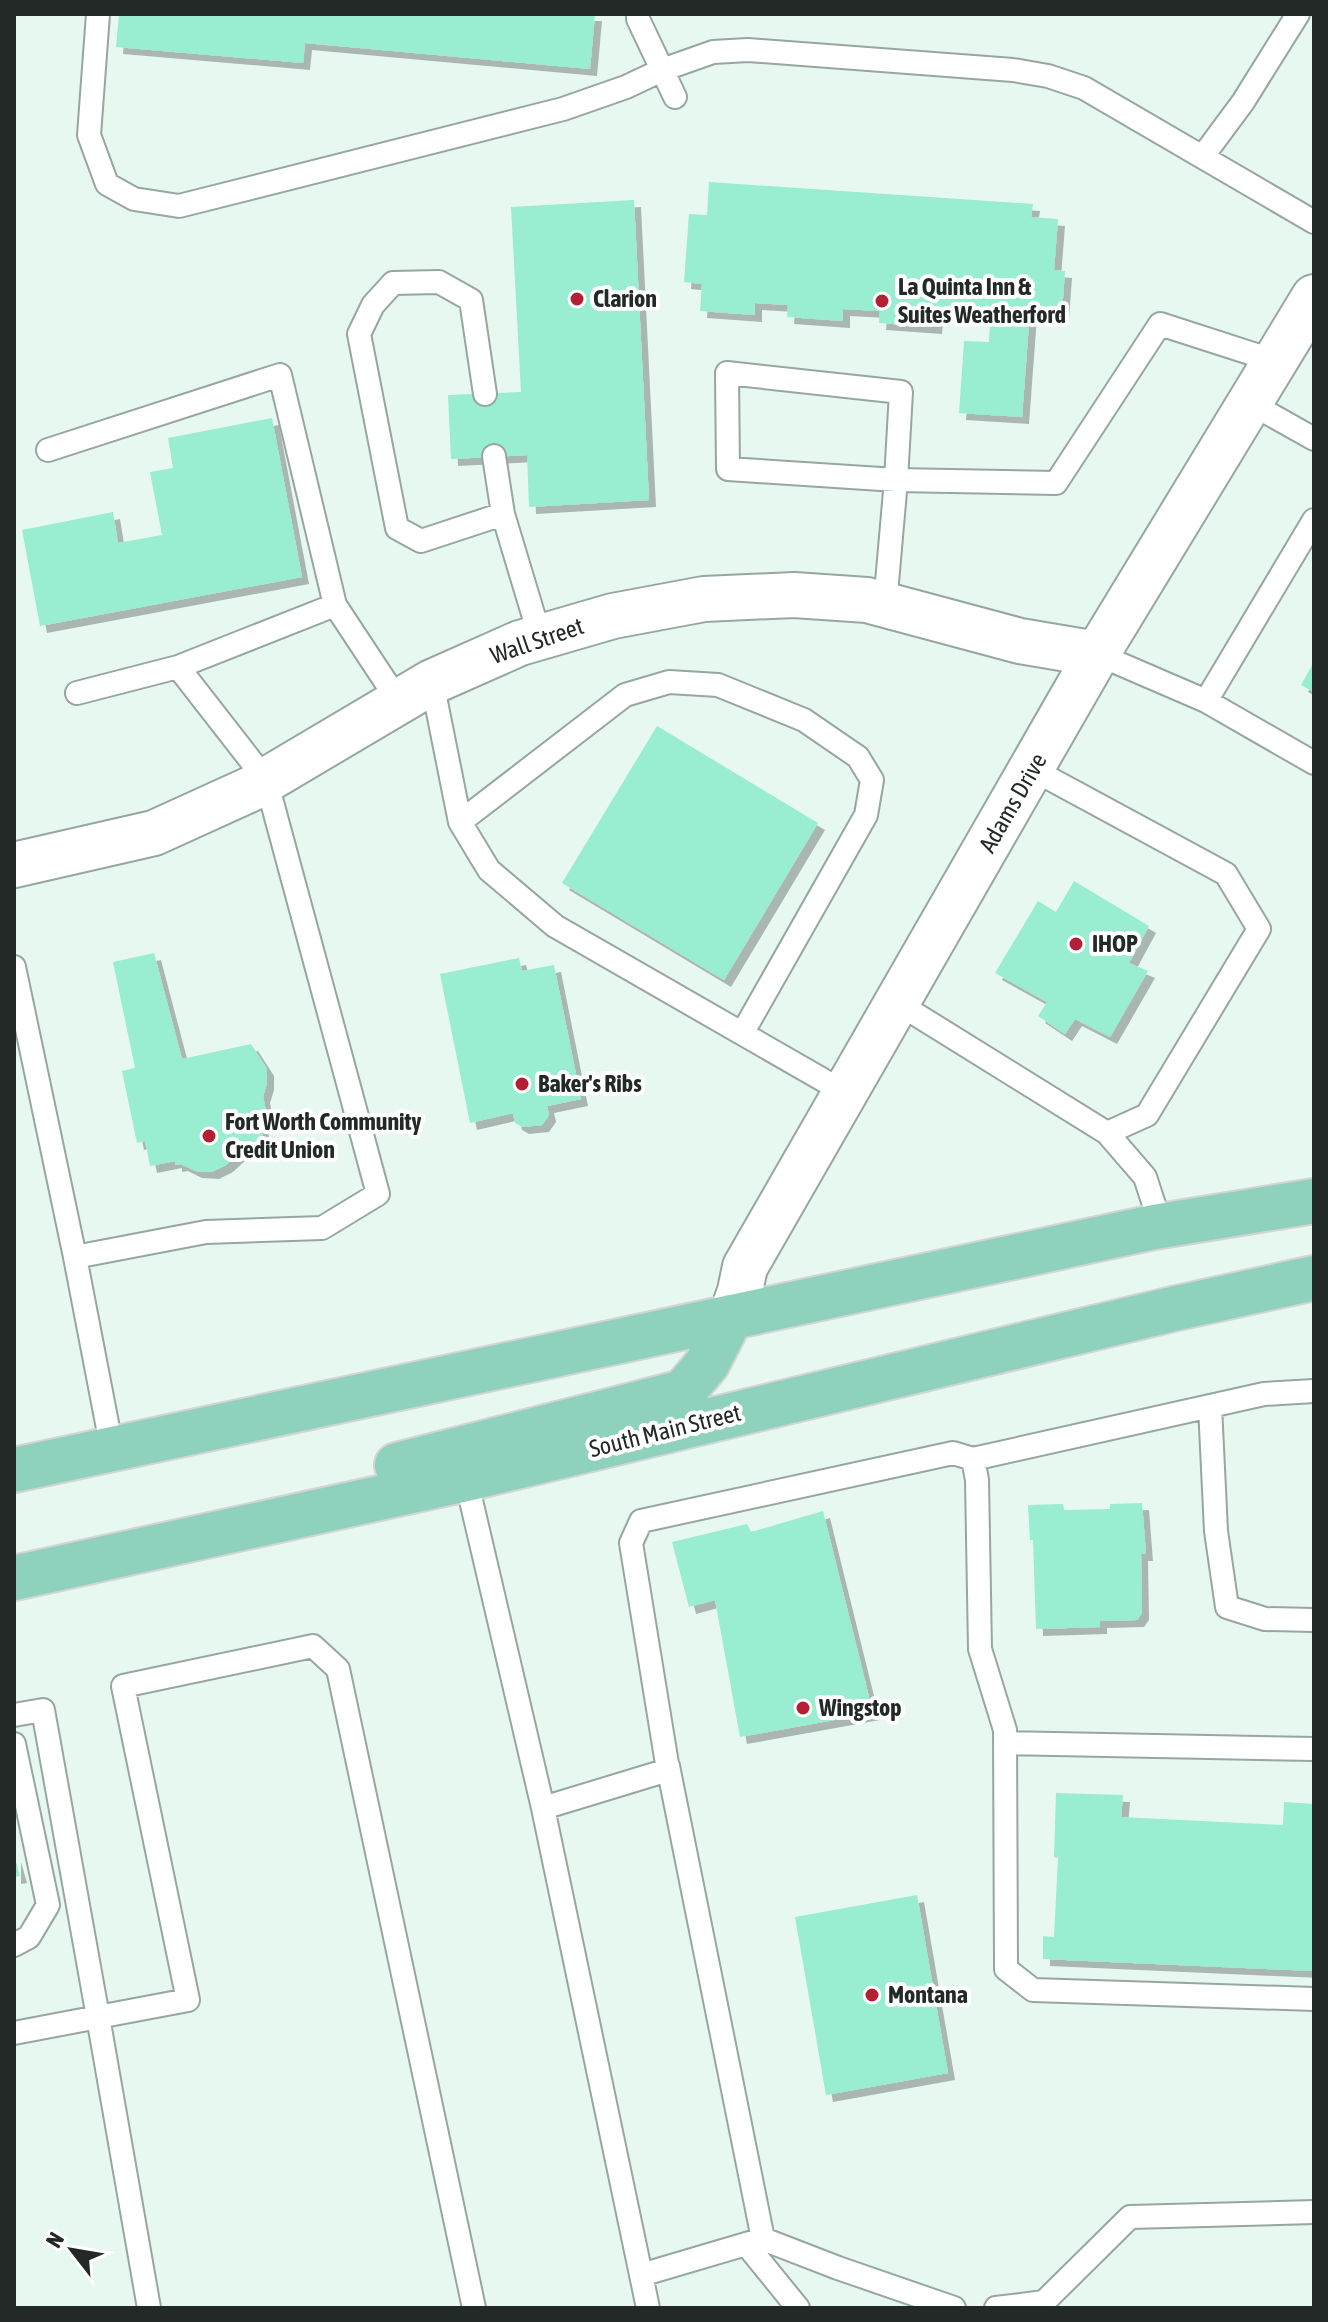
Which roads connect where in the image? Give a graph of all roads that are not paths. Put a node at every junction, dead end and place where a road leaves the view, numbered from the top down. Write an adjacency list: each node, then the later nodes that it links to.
1 (98, 14): 4 (lane)
2 (638, 14): 4 (lane)
3 (1298, 14): 6 (lane)
4 (662, 70): 5 (lane); 6 (lane)
5 (675, 97)
6 (1203, 156): 7 (lane)
7 (1314, 222)
8 (1314, 297): 9 (street, Adams Drive)
9 (1275, 361): 11 (street, Adams Drive); 15 (lane)
10 (485, 394): 16 (lane)
11 (1250, 403): 12 (lane); 21 (street, Adams Drive)
12 (1314, 439)
13 (48, 450): 18 (lane)
14 (494, 456): 16 (lane)
15 (896, 480): 15 (lane); 19 (lane)
16 (503, 514): 20 (lane)
17 (1314, 520): 25 (lane)
18 (335, 605): 22 (lane); 23 (lane)
19 (885, 605): 20 (street, Wall Street); 21 (street, Wall Street)
20 (540, 637): 23 (street, Wall Street)
21 (1097, 654): 25 (lane); 27 (street, Adams Drive)
22 (178, 667): 24 (lane); 28 (lane)
23 (416, 692): 28 (street, Wall Street); 29 (lane)
24 (77, 693)
25 (1206, 701): 26 (lane)
26 (1314, 763)
27 (1032, 769): 32 (street, Adams Drive); 35 (lane)
28 (266, 780): 30 (street, Wall Street); 38 (lane)
29 (460, 822): 33 (lane); 33 (lane)
30 (14, 865)
31 (14, 967): 38 (lane)
32 (896, 1002): 34 (street, Adams Drive); 35 (lane)
33 (743, 1032): 34 (lane)
34 (844, 1092): 40 (street, Adams Drive)
35 (1107, 1133): 37 (lane)
36 (1314, 1201): 37 (main road)
37 (1161, 1226): 40 (main road)
38 (75, 1257): 43 (lane)
39 (1314, 1278): 46 (main road, South Main Street)
40 (731, 1317): 43 (main road); 47 (main road)
41 (1314, 1391): 42 (lane)
42 (1210, 1406): 44 (lane); 49 (lane)
43 (112, 1449): 45 (main road)
44 (973, 1459): 51 (lane); 54 (lane)
45 (14, 1470)
46 (466, 1479): 47 (main road, South Main Street); 55 (lane)
47 (141, 1552): 48 (main road, South Main Street)
48 (14, 1578)
49 (1314, 1620)
50 (14, 1715): 58 (lane)
51 (1005, 1743): 53 (lane); 57 (lane)
52 (14, 1744): 56 (lane)
53 (1314, 1749)
54 (668, 1766): 55 (lane); 61 (lane)
55 (543, 1808): 62 (lane)
56 (14, 1945)
57 (1314, 1999)
58 (98, 2017): 59 (lane); 63 (lane); 64 (lane)
59 (14, 2033)
60 (1314, 2212): 68 (lane)
61 (754, 2242): 62 (lane); 66 (lane); 67 (lane)
62 (641, 2275): 65 (lane)
63 (149, 2308)
64 (474, 2308)
65 (648, 2308)
66 (798, 2308)
67 (954, 2308)
68 (996, 2308)

